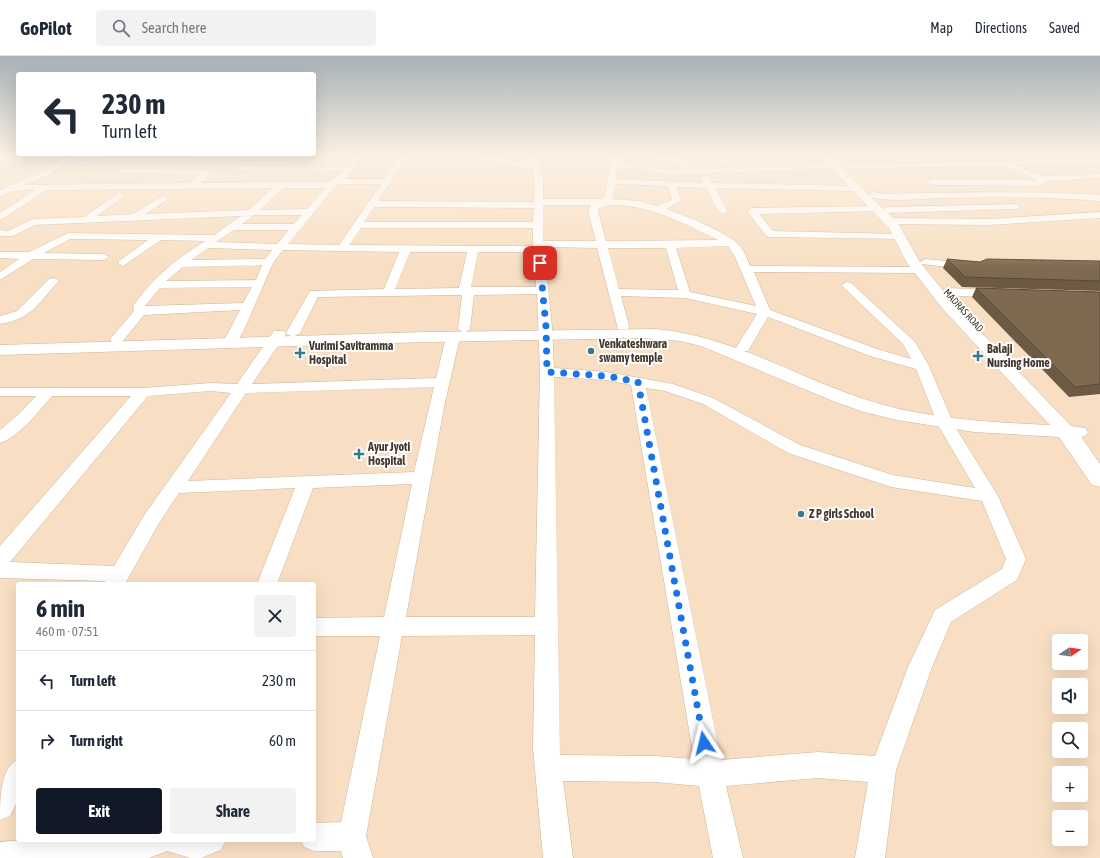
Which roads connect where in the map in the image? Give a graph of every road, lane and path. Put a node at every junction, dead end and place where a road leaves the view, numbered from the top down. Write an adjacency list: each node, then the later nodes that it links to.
1 (34, 194): 29 (street)
2 (271, 194): 25 (street)
3 (324, 194): 26 (street)
4 (379, 194): 16 (street)
5 (538, 194): 17 (street)
6 (609, 194): 15 (street)
7 (675, 194): 22 (street)
8 (714, 194): 23 (street)
9 (864, 194): 24 (main road)
10 (868, 194): 24 (main road, MADRAS ROAD)
11 (120, 195): 31 (street)
12 (947, 195): 14 (street); 24 (street)
13 (164, 198): 30 (street)
14 (1100, 198)
15 (604, 202): 17 (street); 22 (street); 42 (street)
16 (372, 204): 17 (street); 32 (street)
17 (538, 204): 33 (street)
18 (1100, 204): 21 (street)
19 (220, 205): 27 (street)
20 (1025, 206): 24 (street)
21 (1047, 206)
22 (658, 209): 40 (street)
23 (723, 211)
24 (885, 211): 28 (street); 38 (main road); 38 (street); 55 (main road, MADRAS ROAD)
25 (251, 212): 26 (street); 27 (street); 34 (street)
26 (309, 212): 35 (street)
27 (210, 214): 30 (street)
28 (1100, 215)
29 (1, 216)
30 (135, 217): 31 (street)
31 (87, 219): 36 (street)
32 (358, 225): 33 (street); 45 (street)
33 (538, 225): 46 (street)
34 (231, 227): 35 (street); 39 (street)
35 (297, 227): 44 (street)
36 (3, 235)
37 (159, 237): 39 (street); 50 (street); 53 (street)
38 (901, 237): 55 (main road)
39 (214, 238): 41 (street)
40 (729, 243): 43 (street); 57 (street)
41 (205, 245): 44 (street); 54 (street)
42 (602, 245): 43 (street); 46 (street); 65 (street)
43 (670, 245): 69 (street)
44 (279, 247): 45 (street); 52 (street)
45 (343, 247): 47 (street)
46 (539, 247): 48 (street); 64 (street)
47 (406, 248): 48 (street); 67 (street)
48 (472, 249): 63 (street)
49 (0, 255): 50 (street)
50 (28, 257): 51 (street); 58 (street)
51 (104, 257)
52 (268, 262): 54 (street); 60 (street)
53 (123, 264)
54 (178, 264): 61 (street)
55 (922, 266): 56 (street); 57 (street); 66 (main road, MADRAS ROAD); 93 (main road)
56 (976, 267)
57 (745, 269): 72 (street)
58 (0, 277)
59 (53, 281): 73 (street)
60 (260, 283): 61 (street); 70 (street)
61 (156, 285): 71 (street)
62 (847, 285): 83 (street)
63 (466, 290): 64 (street); 67 (street); 76 (street)
64 (542, 290): 75 (street)
65 (614, 292): 69 (street); 74 (street)
66 (948, 292): 68 (street); 93 (main road, MADRAS ROAD)
67 (388, 293): 77 (street)
68 (1012, 293)
69 (685, 294): 72 (street)
70 (248, 306): 71 (street); 79 (street)
71 (140, 311): 78 (street)
72 (765, 312): 81 (street); 83 (street)
73 (0, 320)
74 (623, 326): 75 (main road); 81 (main road)
75 (546, 331): 76 (main road); 84 (street); 91 (main road)
76 (459, 333): 77 (main road); 85 (street)
77 (282, 337): 79 (main road); 87 (street)
78 (117, 339): 79 (main road); 80 (main road)
79 (232, 340): 82 (main road)
80 (0, 343)
81 (743, 348): 91 (main road)
82 (0, 350)
83 (922, 366): 91 (street)
84 (547, 372): 86 (street); 106 (street)
85 (443, 382): 87 (street); 96 (street)
86 (638, 382): 100 (street); 111 (street)
87 (243, 389): 90 (street); 99 (street)
88 (0, 392): 89 (street)
89 (48, 392): 90 (street); 92 (street)
90 (143, 392): 101 (street)
91 (944, 420): 93 (main road); 100 (street)
92 (6, 427): 94 (street)
93 (1069, 428): 95 (main road, MADRAS ROAD); 97 (main road)
94 (0, 438)
95 (1100, 461)
96 (422, 478): 98 (street); 108 (street)
97 (1100, 480)
98 (306, 482): 99 (street); 105 (street)
99 (173, 488): 104 (street)
100 (989, 496): 110 (street)
101 (8, 543): 102 (street)
102 (0, 560)
103 (0, 570): 104 (street)
104 (118, 579)
105 (268, 582)
106 (546, 626): 108 (street); 109 (street)
107 (316, 627): 108 (street)
108 (393, 627): 118 (street)
109 (548, 768): 111 (street); 120 (street)
110 (883, 770): 111 (street); 122 (street)
111 (710, 774): 121 (street)
112 (16, 776): 113 (street)
113 (0, 806)
114 (316, 837): 118 (street)
115 (153, 842): 119 (street)
116 (184, 842): 117 (street)
117 (205, 842)
118 (355, 847)
119 (0, 858)
120 (558, 858)
121 (728, 858)
122 (870, 858)

